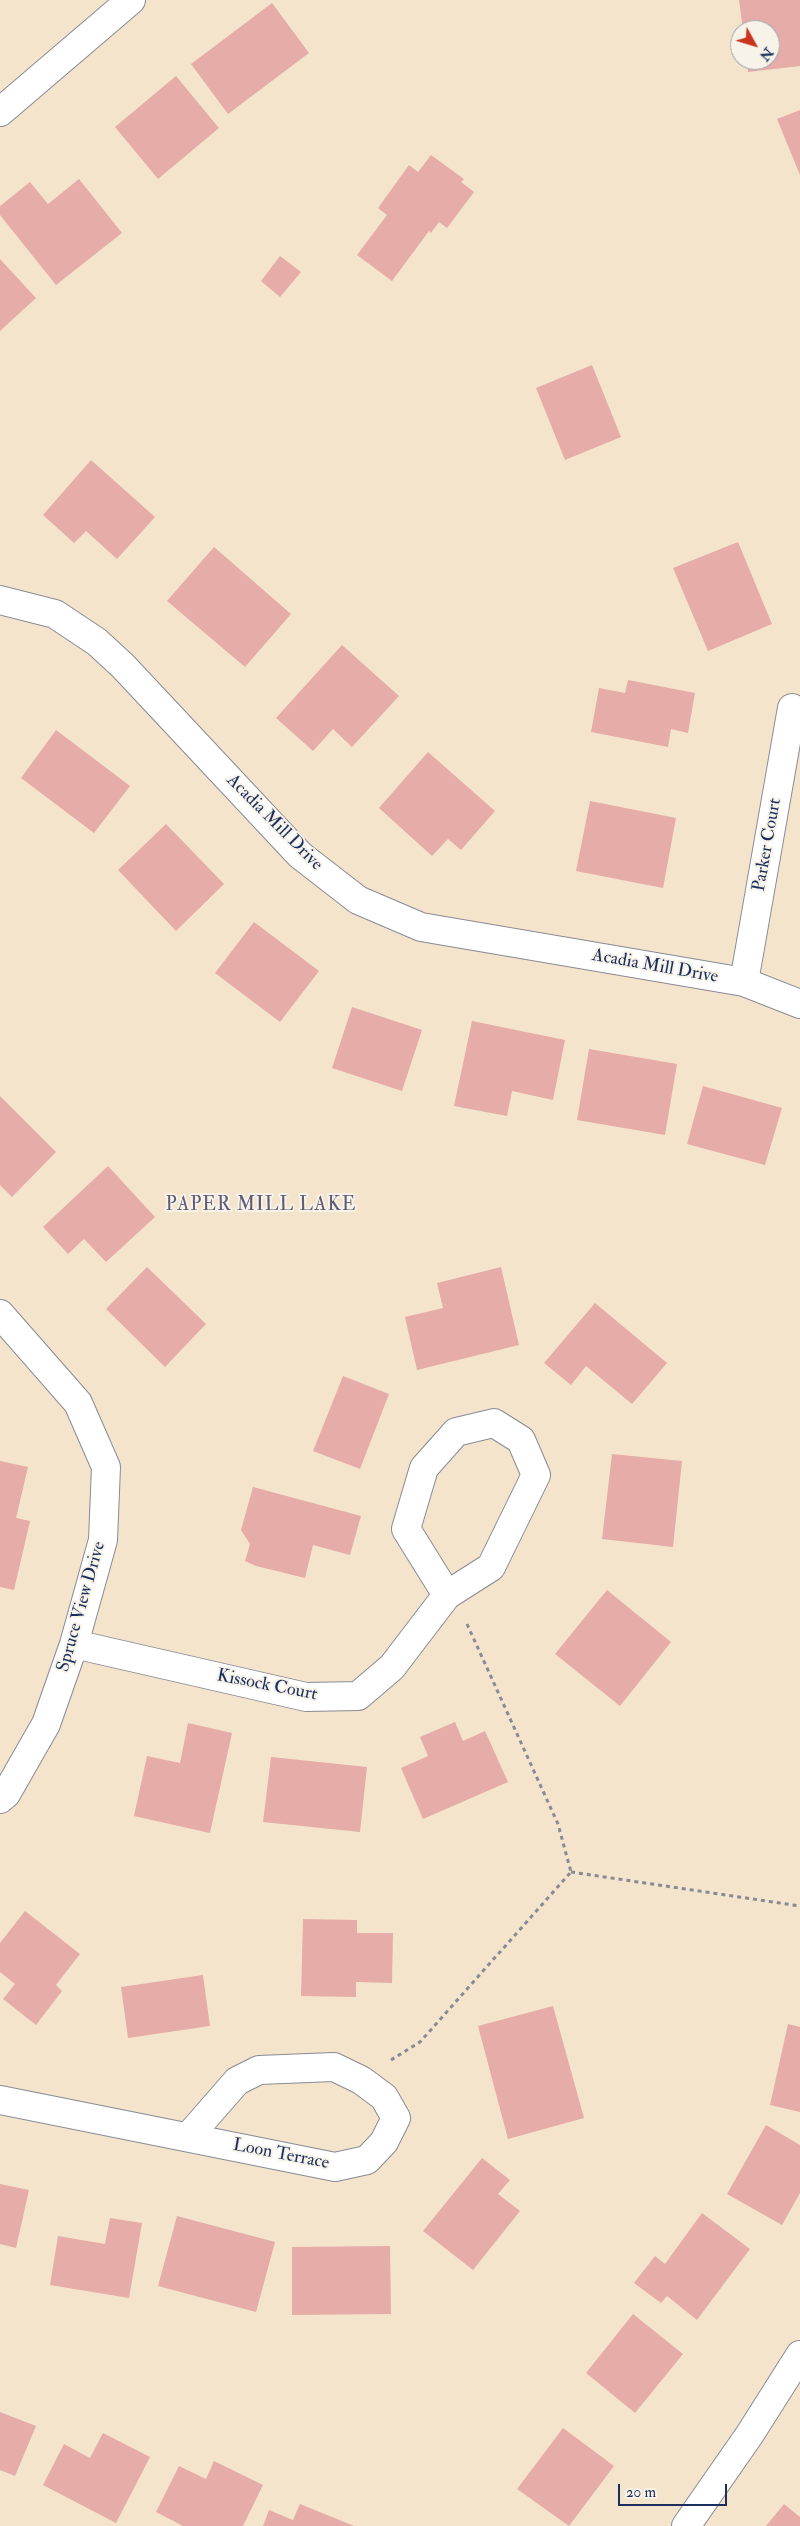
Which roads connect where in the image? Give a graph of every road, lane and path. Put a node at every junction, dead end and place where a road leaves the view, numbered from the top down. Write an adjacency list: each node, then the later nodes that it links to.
1 (131, 0): 2 (street)
2 (0, 112)
3 (0, 600): 5 (street, Acadia Mill Drive)
4 (792, 708): 5 (street, Parker Court)
5 (744, 982): 6 (street, Acadia Mill Drive)
6 (800, 1004)
7 (0, 1314): 9 (street, Spruce View Drive)
8 (447, 1595): 8 (street, Kissock Court); 9 (street, Kissock Court); 11 (path)
9 (74, 1644): 10 (street, Spruce View Drive)
10 (0, 1799)
11 (571, 1872): 12 (path); 13 (path)
12 (800, 1906)
13 (361, 2080): 15 (street, Loon Terrace); 15 (street, Loon Terrace)
14 (0, 2100): 15 (street, Loon Terrace)
15 (189, 2136)
16 (800, 2355): 17 (street)
17 (686, 2526)

